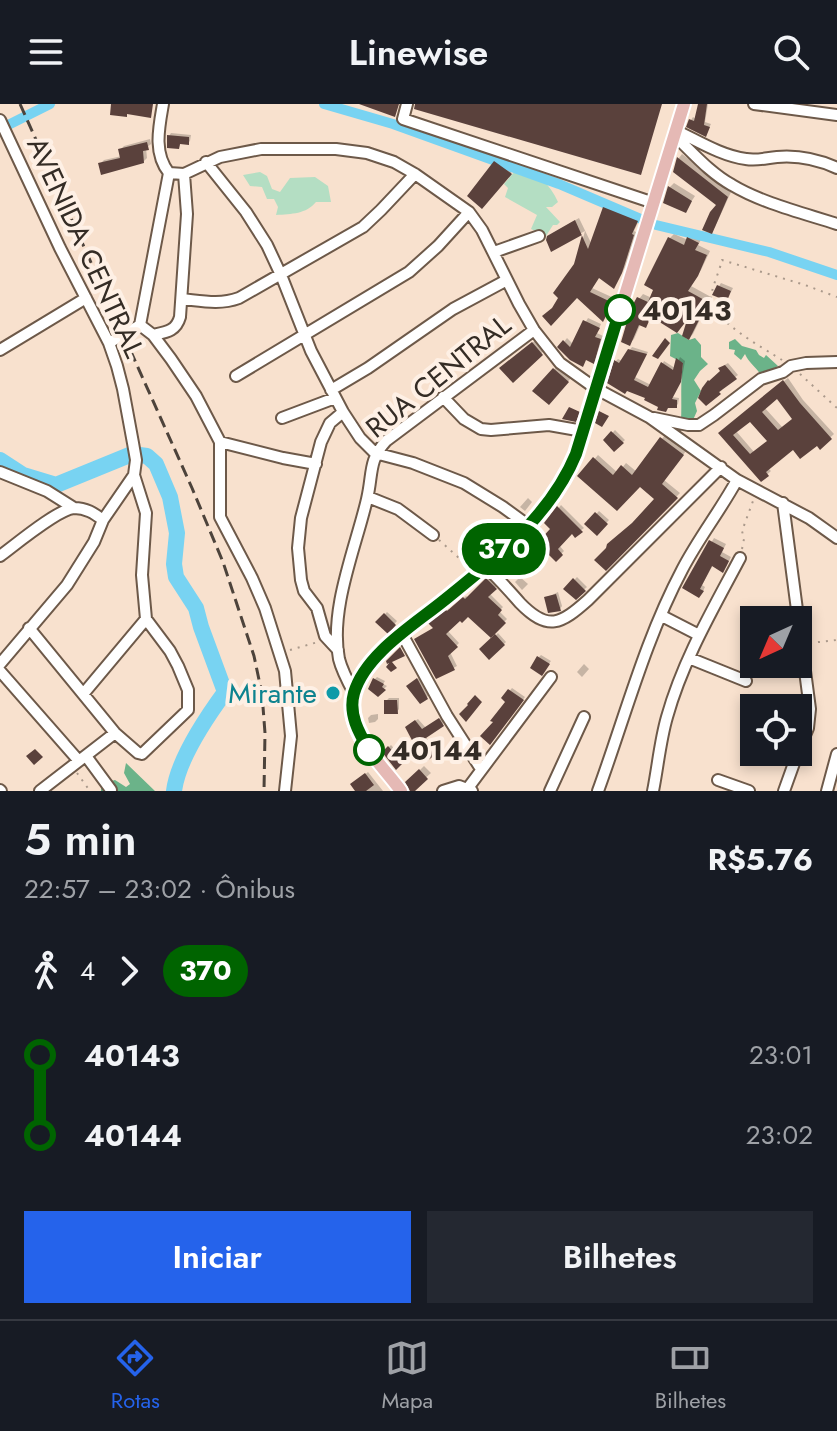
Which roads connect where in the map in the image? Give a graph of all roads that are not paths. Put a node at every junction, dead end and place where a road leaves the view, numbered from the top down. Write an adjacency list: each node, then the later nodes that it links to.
1 (163, 104): 10 (street)
2 (407, 104): 13 (street)
3 (684, 104): 7 (main road)
4 (754, 104): 5 (street)
5 (837, 115)
6 (0, 120): 20 (street, AVENIDA CENTRAL)
7 (676, 134): 9 (street); 13 (main road); 15 (street)
8 (206, 162): 11 (street); 12 (street); 18 (street)
9 (837, 168)
10 (169, 173): 11 (street); 22 (street)
11 (184, 174): 21 (street)
12 (415, 174): 14 (street); 18 (street)
13 (654, 203): 30 (main road)
14 (469, 212): 17 (street); 24 (street)
15 (837, 224)
16 (539, 236): 17 (street)
17 (494, 252): 19 (street)
18 (281, 275): 21 (street); 24 (street)
19 (507, 280): 23 (street); 31 (street)
20 (86, 298): 26 (street, AVENIDA CENTRAL); 27 (street)
21 (182, 299): 25 (street)
22 (140, 325): 25 (street); 26 (street)
23 (534, 330): 30 (street); 32 (street, RUA CENTRAL)
24 (305, 334): 29 (street); 31 (street)
25 (153, 335): 37 (street)
26 (109, 343): 42 (street, AVENIDA CENTRAL)
27 (0, 350)
28 (837, 362): 34 (street)
29 (236, 376)
30 (595, 388): 34 (street); 36 (main road)
31 (333, 394): 33 (street); 35 (street)
32 (443, 397): 36 (street); 38 (street, RUA CENTRAL)
33 (343, 412): 38 (street); 39 (street)
34 (649, 417): 40 (street)
35 (282, 418)
36 (583, 431): 48 (main road)
37 (220, 442): 39 (street); 78 (street)
38 (375, 453): 44 (street, RUA CENTRAL); 48 (street)
39 (316, 464): 59 (street)
40 (721, 467): 43 (street); 53 (street)
41 (0, 472): 46 (street)
42 (134, 475): 47 (street); 55 (street)
43 (737, 480): 45 (street); 54 (street)
44 (368, 497): 49 (street); 59 (street, RUA CENTRAL)
45 (783, 503): 50 (street); 67 (street)
46 (74, 508): 47 (street); 51 (street)
47 (103, 520): 56 (street)
48 (529, 526): 53 (main road)
49 (433, 535)
50 (837, 538)
51 (0, 556)
52 (740, 558): 58 (street)
53 (482, 570): 57 (main road)
54 (662, 616): 58 (street); 82 (street)
55 (146, 619): 65 (street); 69 (street)
56 (29, 628): 61 (street); 65 (street)
57 (402, 634): 66 (main road); 73 (street)
58 (699, 635): 60 (street)
59 (338, 650): 66 (street, RUA CENTRAL)
60 (689, 658): 64 (street); 83 (street)
61 (0, 664)
62 (0, 671): 71 (street)
63 (551, 677): 73 (street)
64 (746, 681)
65 (84, 693): 69 (street)
66 (354, 693): 79 (main road)
67 (808, 694)
68 (584, 717): 81 (street)
69 (115, 733): 71 (street)
70 (837, 754): 86 (street)
71 (79, 761): 75 (street); 77 (street)
72 (793, 766): 85 (street)
73 (481, 769): 76 (street)
74 (718, 780): 84 (street)
75 (111, 790)
76 (470, 790): 80 (street)
77 (40, 791)
78 (285, 791)
79 (401, 791)
80 (443, 791)
81 (550, 791)
82 (598, 791)
83 (653, 791)
84 (749, 791)
85 (784, 791)
86 (827, 791)

